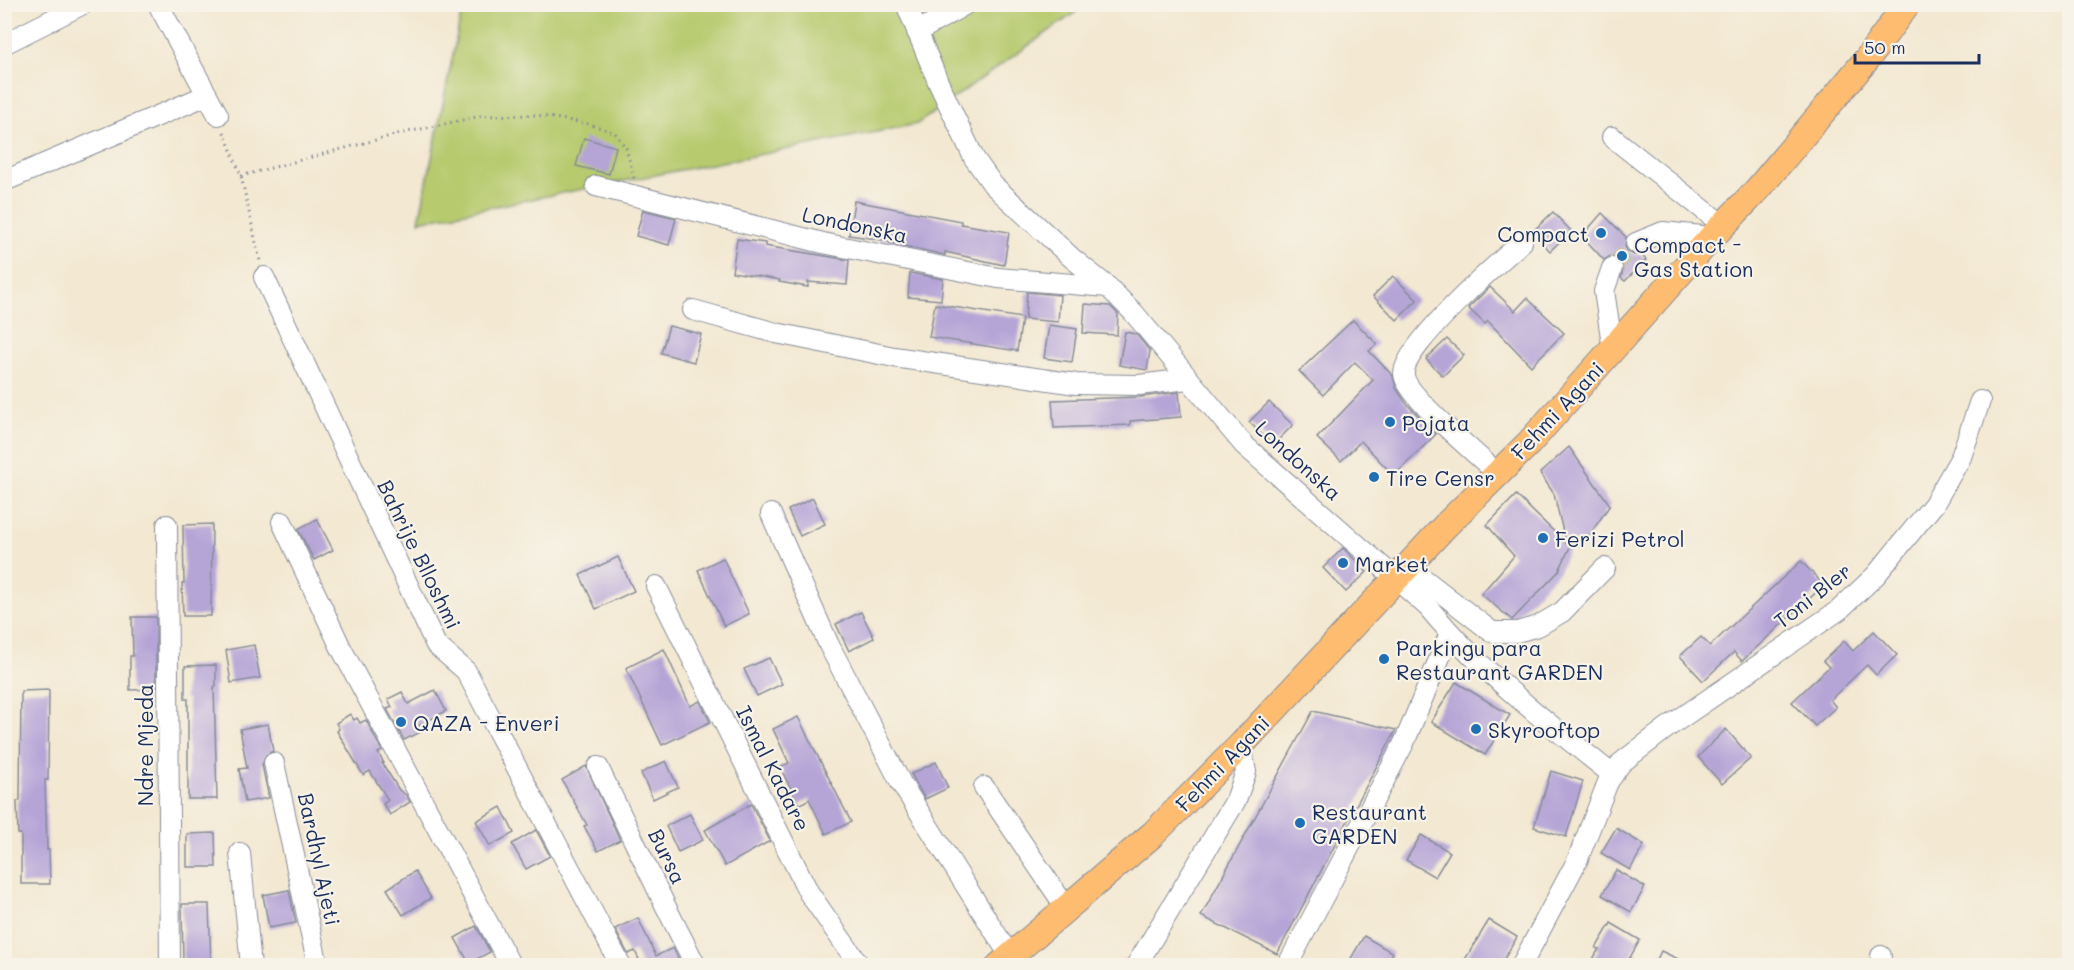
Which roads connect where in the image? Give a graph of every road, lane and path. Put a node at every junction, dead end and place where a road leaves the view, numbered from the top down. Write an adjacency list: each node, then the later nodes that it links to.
1 (83, 4): 7 (street)
2 (158, 4): 8 (street)
3 (906, 4): 6 (street, Londonska)
4 (966, 4): 6 (street)
5 (1906, 4): 15 (main road, Fehmi Agani)
6 (917, 32): 20 (street, Londonska)
7 (4, 44)
8 (207, 95): 9 (street); 12 (street)
9 (218, 115): 11 (path)
10 (1612, 137): 15 (street)
11 (241, 176): 14 (path); 19 (path)
12 (9, 179)
13 (596, 186): 14 (street, Londonska)
14 (639, 197): 20 (street, Londonska)
15 (1718, 231): 17 (street); 22 (main road, Fehmi Agani)
16 (1522, 242): 25 (street)
17 (1636, 243)
18 (1612, 268): 22 (street)
19 (264, 277): 45 (street, Bahrije Blloshmi)
20 (1108, 287): 23 (street, Londonska)
21 (693, 310): 23 (street)
22 (1613, 350): 25 (main road, Fehmi Agani)
23 (1188, 379): 30 (street, Londonska)
24 (1980, 401): 36 (street, Toni Bler)
25 (1497, 473): 30 (main road, Fehmi Agani)
26 (771, 514): 40 (street)
27 (282, 522): 44 (street)
28 (167, 525): 41 (street, Ndre Mjeda)
29 (1605, 568): 30 (street)
30 (1401, 572): 32 (street); 33 (main road, Fehmi Agani)
31 (656, 586): 47 (street, Ismal Kadare)
32 (1450, 633): 36 (street); 49 (street)
33 (1241, 746): 39 (main road, Fehmi Agani); 48 (street)
34 (274, 763): 43 (street, Bardhyl Ajeti)
35 (598, 767): 46 (street, Bursa)
36 (1613, 775): 50 (street, Toni Bler)
37 (984, 787): 39 (street)
38 (240, 853): 42 (street)
39 (1067, 909): 40 (main road, Fehmi Agani)
40 (1014, 957)
41 (170, 966)
42 (251, 966)
43 (318, 966)
44 (512, 966)
45 (621, 966)
46 (696, 966)
47 (860, 966)
48 (1136, 966)
49 (1287, 966)
50 (1521, 966)

